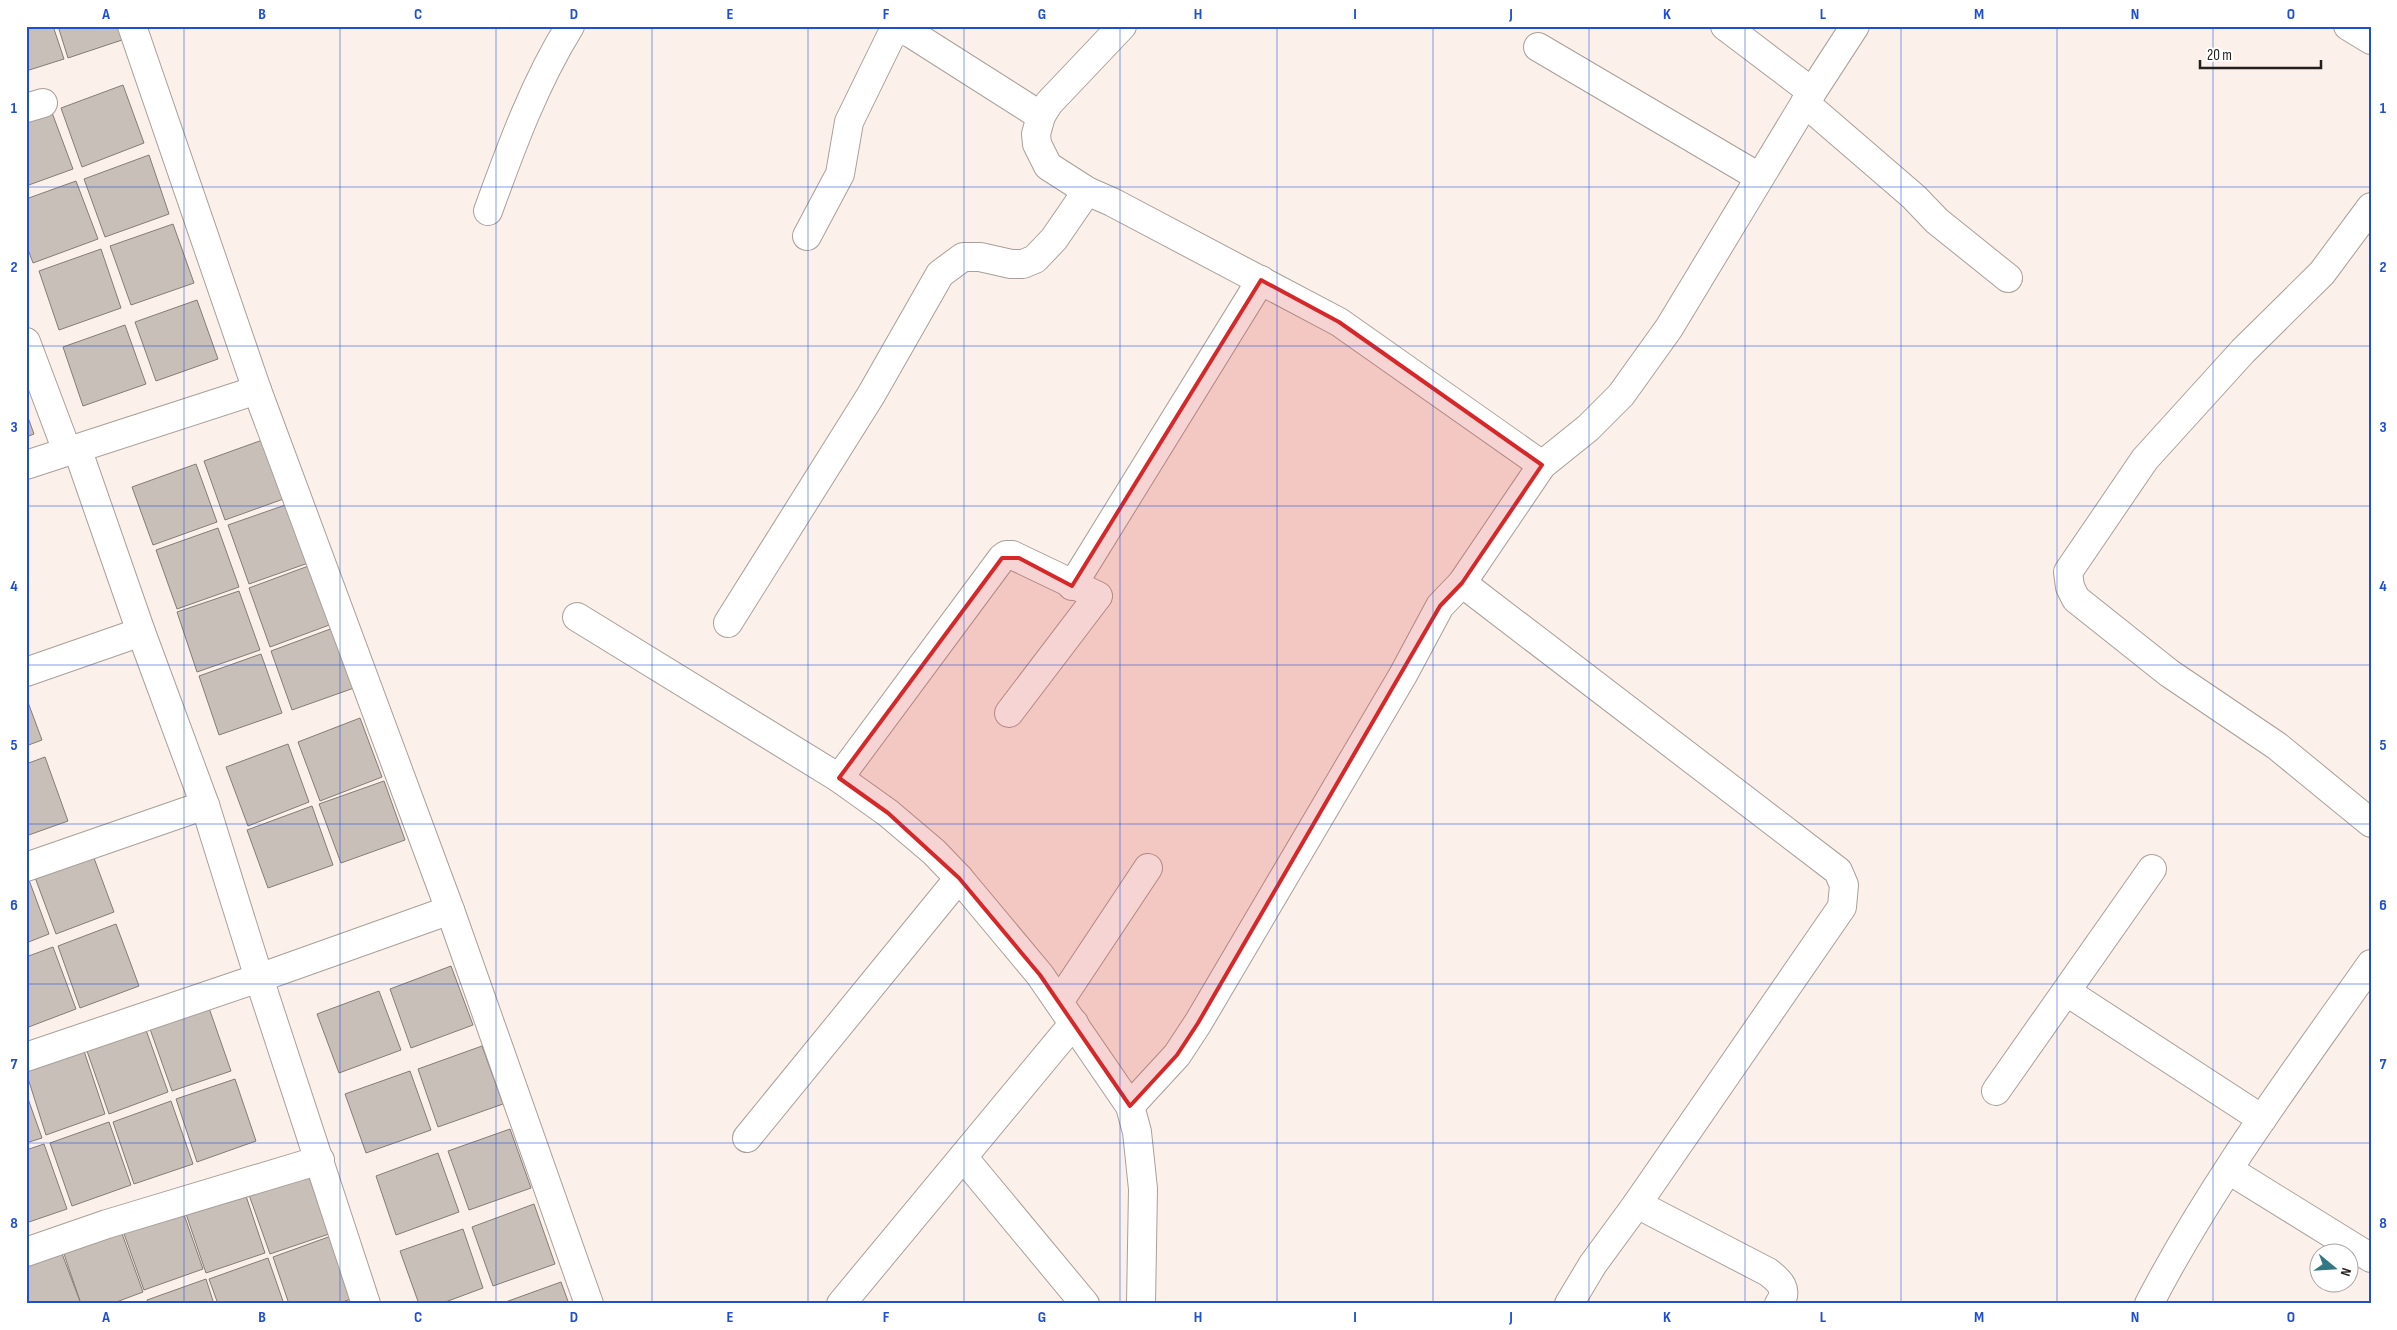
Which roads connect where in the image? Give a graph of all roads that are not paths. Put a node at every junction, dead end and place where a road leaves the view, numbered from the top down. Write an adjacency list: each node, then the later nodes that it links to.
1 (132, 26): 17 (street)
2 (570, 26): 12 (street)
3 (1122, 26): 8 (street)
4 (1725, 26): 7 (street)
5 (1855, 26): 7 (street)
6 (1538, 47): 9 (street)
7 (1808, 98): 9 (street); 14 (street)
8 (1041, 116): 10 (street); 13 (street)
9 (1760, 177): 20 (street)
10 (1087, 191): 15 (street); 24 (street)
11 (2371, 208): 30 (street)
12 (488, 211)
13 (807, 236)
14 (2008, 278)
15 (1261, 280): 20 (street); 22 (street)
16 (26, 342): 18 (street)
17 (257, 390): 18 (street); 35 (street)
18 (72, 450): 19 (street); 25 (street)
19 (26, 465)
20 (1542, 465): 21 (street)
21 (1462, 583): 42 (street); 48 (street)
22 (1072, 586): 27 (street); 28 (street)
23 (577, 617): 28 (street)
24 (728, 623)
25 (141, 632): 26 (street); 29 (street)
26 (26, 672)
27 (1009, 713)
28 (839, 778): 34 (street)
29 (205, 805): 31 (street); 37 (street)
30 (2371, 823)
31 (26, 867)
32 (1148, 868): 39 (street)
33 (2152, 869): 38 (street)
34 (959, 878): 39 (street); 44 (street)
35 (450, 910): 37 (street); 52 (street)
36 (2371, 964): 43 (street)
37 (259, 978): 40 (street); 46 (street)
38 (2067, 992): 41 (street); 43 (street)
39 (1066, 1013): 42 (street); 45 (street)
40 (26, 1056)
41 (1996, 1091)
42 (1130, 1106): 55 (street)
43 (2262, 1119): 47 (street)
44 (747, 1138)
45 (962, 1157): 53 (street); 54 (street)
46 (320, 1160): 49 (street); 51 (street)
47 (2229, 1170): 50 (street); 58 (street)
48 (1637, 1204): 56 (street); 57 (street)
49 (26, 1252)
50 (2371, 1258)
51 (366, 1304)
52 (589, 1304)
53 (841, 1304)
54 (1085, 1304)
55 (1141, 1304)
56 (1569, 1304)
57 (1779, 1304)
58 (2149, 1304)

